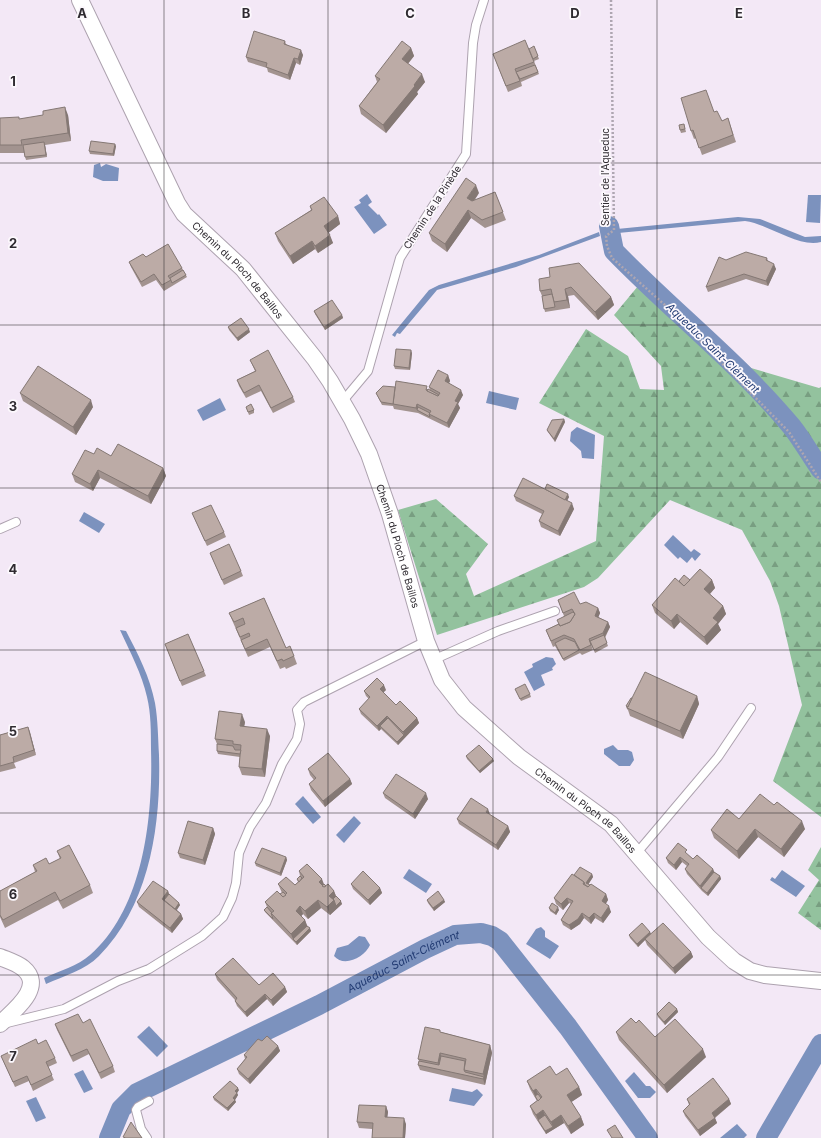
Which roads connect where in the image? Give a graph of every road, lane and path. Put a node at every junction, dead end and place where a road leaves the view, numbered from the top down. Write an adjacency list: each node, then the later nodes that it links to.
1 (80, 0): 4 (street, Chemin du Pioch de Baillos)
2 (484, 0): 4 (lane, Chemin de la Pinède)
3 (611, 0): 5 (path, Sentier de l'Aqueduc)
4 (342, 402): 9 (street, Chemin du Pioch de Baillos)
5 (821, 482)
6 (16, 522): 7 (lane)
7 (0, 529)
8 (555, 611): 10 (lane)
9 (426, 641): 10 (street, Chemin du Pioch de Baillos); 15 (lane)
10 (433, 660): 12 (street, Chemin du Pioch de Baillos)
11 (751, 708): 12 (lane)
12 (636, 854): 14 (street, Chemin du Pioch de Baillos)
13 (0, 957): 15 (street)
14 (821, 981)
15 (0, 1024)
16 (149, 1101): 17 (lane)
17 (147, 1138)

